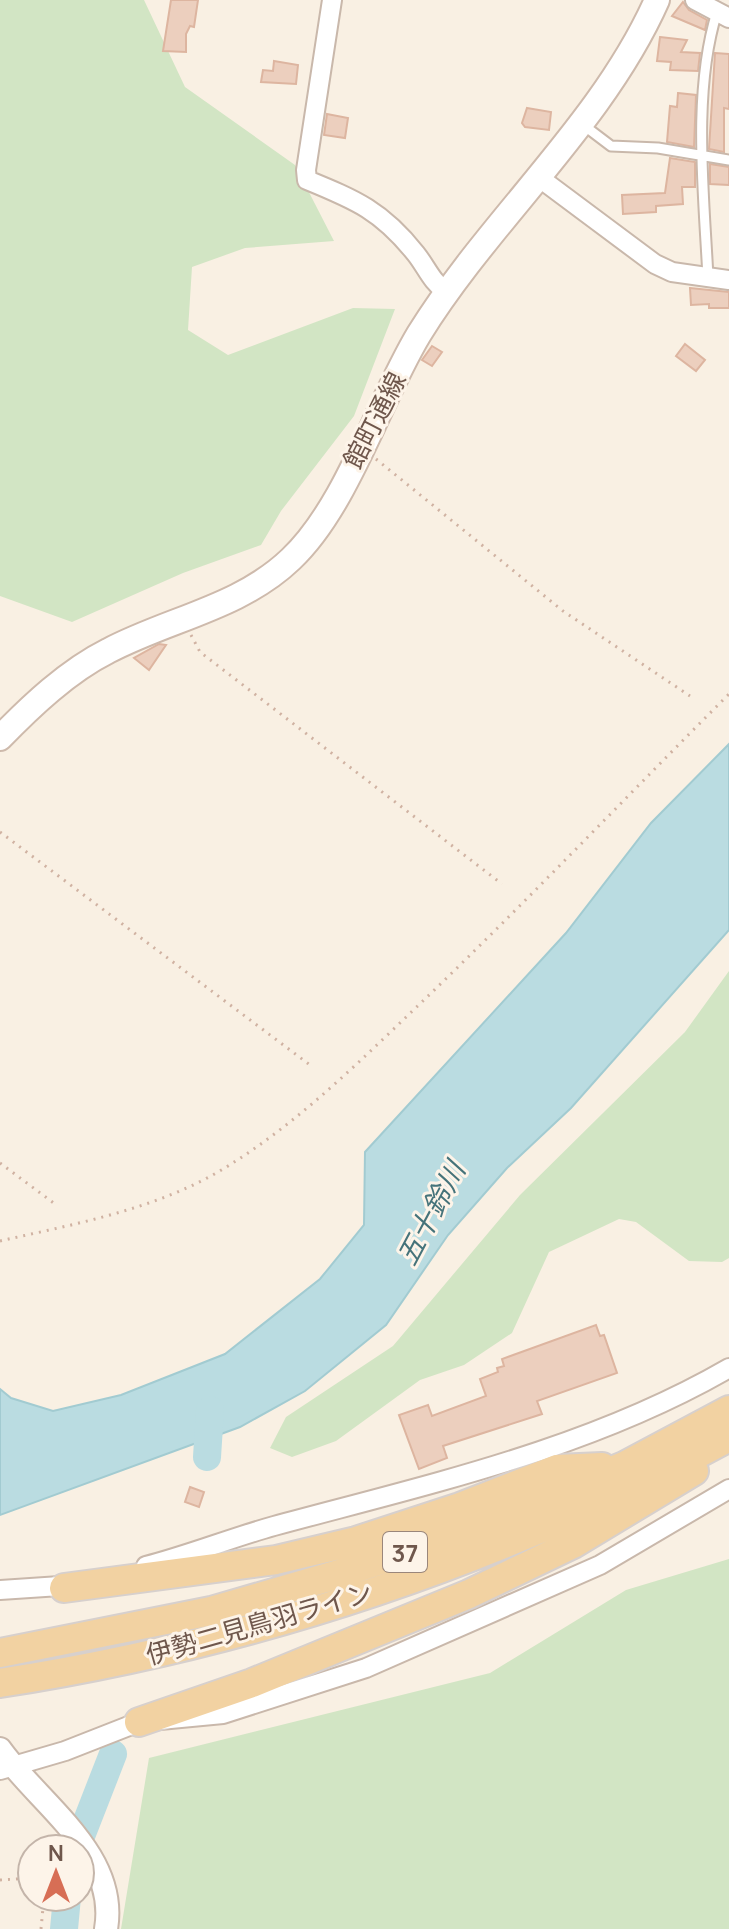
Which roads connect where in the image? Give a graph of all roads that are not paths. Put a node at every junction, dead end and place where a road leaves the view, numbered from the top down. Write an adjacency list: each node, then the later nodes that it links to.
1 (332, 0): 11 (street)
2 (657, 0): 5 (main road, 館町通線)
3 (695, 0): 4 (street)
4 (723, 15): 6 (lane)
5 (579, 122): 6 (lane); 8 (main road, 館町通線)
6 (702, 154): 7 (lane); 9 (lane)
7 (729, 160)
8 (537, 176): 9 (street); 11 (main road, 館町通線)
9 (708, 278): 10 (street)
10 (729, 280)
11 (447, 293): 12 (main road, 館町通線)
12 (0, 738)
13 (729, 1368): 18 (street)
14 (729, 1410): 16 (main road, 伊勢二見鳥羽ライン / 37)
15 (727, 1438): 21 (main road, 伊勢二見鳥羽ライン / 37); 22 (main road)
16 (624, 1466): 18 (main road); 20 (main road, 伊勢二見鳥羽ライン / 37)
17 (729, 1489): 22 (street)
18 (64, 1588): 19 (street)
19 (0, 1590)
20 (0, 1653)
21 (0, 1683)
22 (139, 1722): 23 (street)
23 (4, 1762): 24 (street)
24 (106, 1929)

